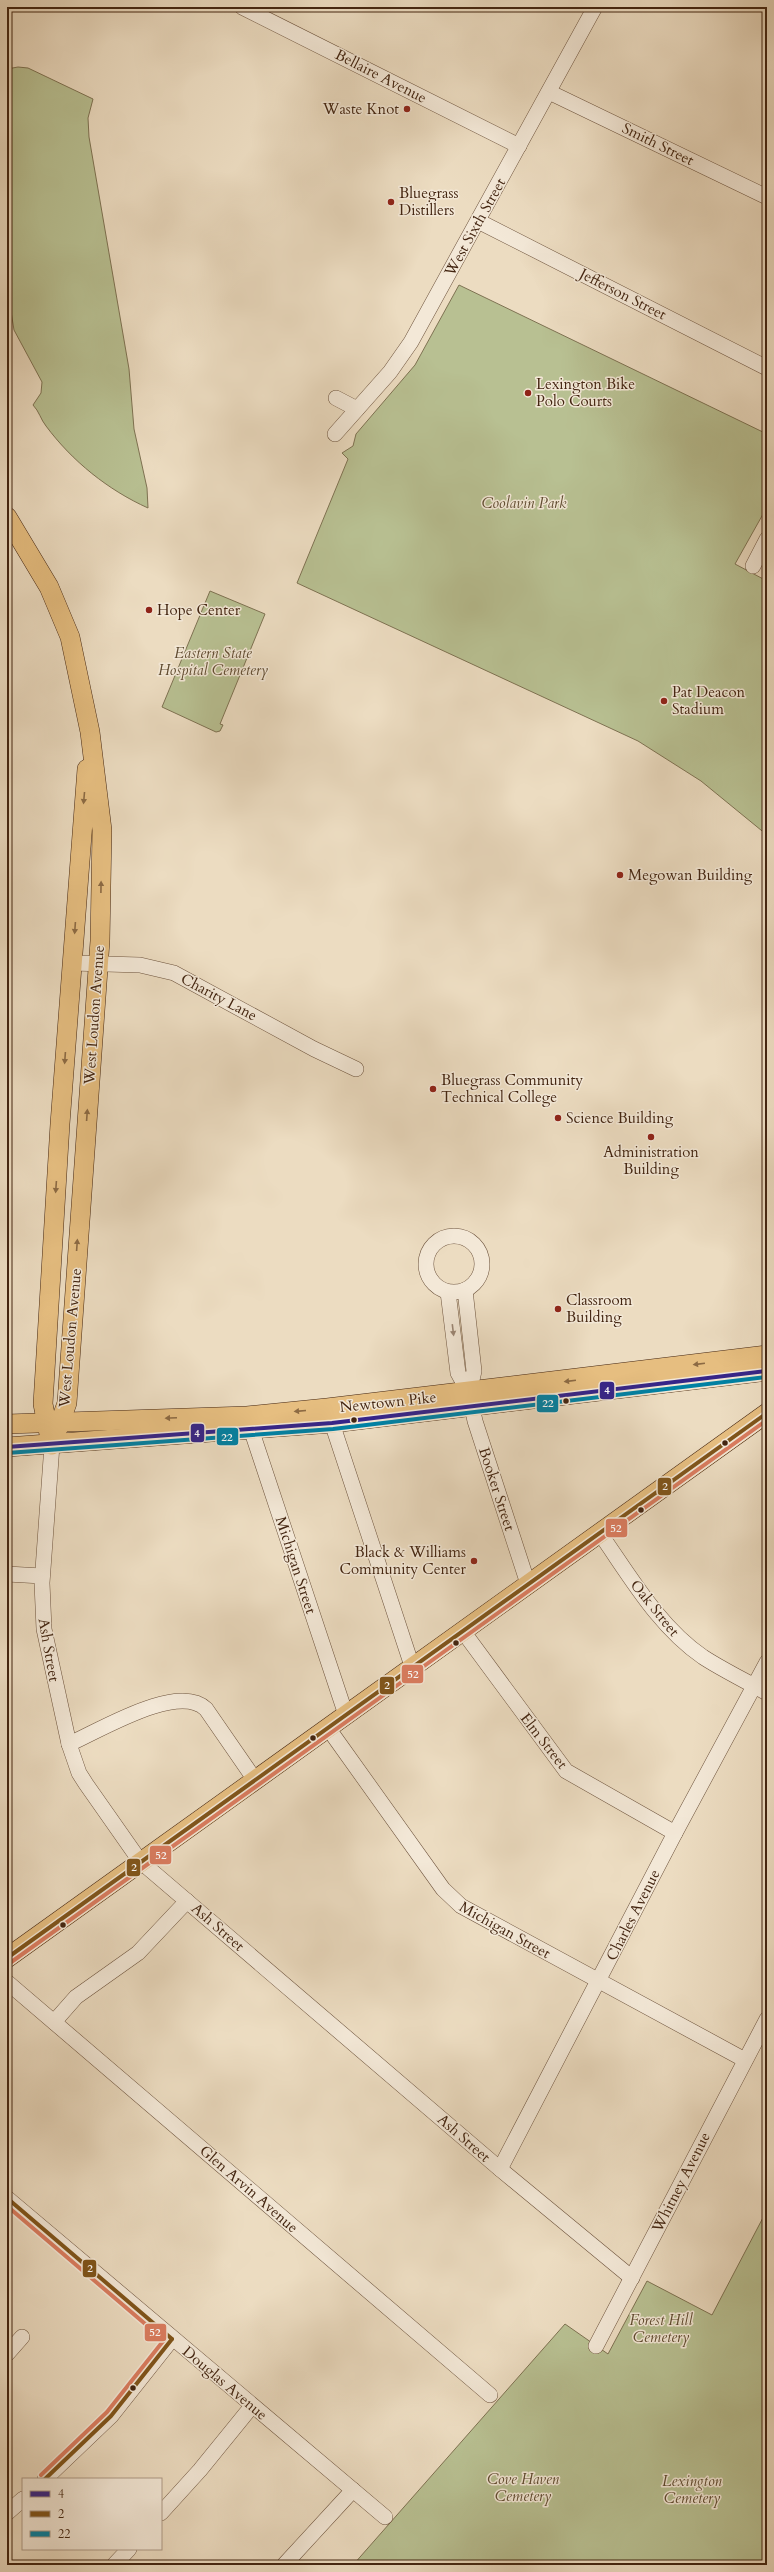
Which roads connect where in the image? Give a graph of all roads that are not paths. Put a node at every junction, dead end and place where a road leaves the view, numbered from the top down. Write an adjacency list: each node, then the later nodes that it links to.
1 (242, 7): 4 (street, Bellaire Avenue)
2 (595, 7): 3 (street, West Sixth Street)
3 (549, 92): 4 (street, West Sixth Street); 5 (street, Smith Street)
4 (519, 146): 6 (street, West Sixth Street)
5 (767, 197)
6 (478, 221): 7 (street, Jefferson Street); 9 (street, West Sixth Street)
7 (767, 368)
8 (336, 398): 9 (street)
9 (357, 409): 10 (street, West Sixth Street)
10 (335, 434)
11 (7, 517): 14 (main road, West Loudon Avenue)
12 (767, 539): 13 (street)
13 (753, 566)
14 (90, 732): 15 (main road, West Loudon Avenue, one-way to 15); 16 (main road, West Loudon Avenue, one-way to 14)
15 (72, 963): 16 (street, Charity Lane); 24 (main road, West Loudon Avenue, one-way to 24)
16 (98, 964): 17 (street, Charity Lane); 24 (main road, West Loudon Avenue, one-way to 16)
17 (356, 1069)
18 (465, 1290): 19 (street); 19 (street); 21 (street)
19 (448, 1292): 21 (street, Booker Street, one-way to 21)
20 (766, 1358): 21 (main road, Newtown Pike)
21 (470, 1400): 23 (main road, Newtown Pike); 32 (street, Booker Street)
22 (767, 1413): 29 (main road)
23 (330, 1416): 25 (main road, Newtown Pike); 35 (street)
24 (53, 1422): 25 (main road, Newtown Pike, one-way to 24); 26 (main road, Newtown Pike); 27 (main road, West Loudon Avenue)
25 (249, 1422): 27 (main road, Newtown Pike); 37 (street, Michigan Street)
26 (7, 1424)
27 (52, 1445): 28 (main road, Newtown Pike); 31 (street, Ash Street)
28 (7, 1447)
29 (599, 1532): 32 (main road); 36 (street, Oak Street)
30 (7, 1574): 31 (street)
31 (42, 1576): 39 (street, Ash Street)
32 (528, 1584): 33 (main road)
33 (462, 1630): 35 (main road); 41 (street, Elm Street)
34 (767, 1662): 36 (street, Charles Avenue)
35 (412, 1666): 37 (main road)
36 (760, 1689): 41 (street, Charles Avenue)
37 (346, 1715): 38 (main road)
38 (328, 1728): 40 (main road); 46 (street, Michigan Street)
39 (69, 1744): 40 (street); 42 (street, Ash Street)
40 (255, 1780): 42 (main road)
41 (674, 1833): 46 (street, Charles Avenue)
42 (140, 1861): 43 (street, Ash Street); 44 (main road)
43 (187, 1901): 48 (street); 50 (street, Ash Street)
44 (7, 1958)
45 (7, 1982): 48 (street, Glen Arvin Avenue)
46 (599, 1982): 49 (street, Michigan Street); 50 (street, Charles Avenue)
47 (767, 2018): 49 (street, Whitney Avenue)
48 (54, 2022): 57 (street, Glen Arvin Avenue)
49 (745, 2060): 52 (street, Whitney Avenue)
50 (500, 2169): 52 (street, Ash Street)
51 (7, 2198): 54 (street, Douglas Avenue)
52 (632, 2278): 55 (street, Whitney Avenue)
53 (22, 2337): 56 (street)
54 (172, 2339): 58 (street, Douglas Avenue); 59 (street)
55 (596, 2346)
56 (7, 2354)
57 (490, 2395)
58 (252, 2406): 60 (street, Douglas Avenue); 62 (street)
59 (46, 2478)
60 (353, 2490): 64 (street, Douglas Avenue); 67 (street)
61 (22, 2500): 63 (street)
62 (162, 2512)
63 (7, 2513)
64 (384, 2517)
65 (128, 2550): 66 (street)
66 (114, 2565)
67 (284, 2565)

